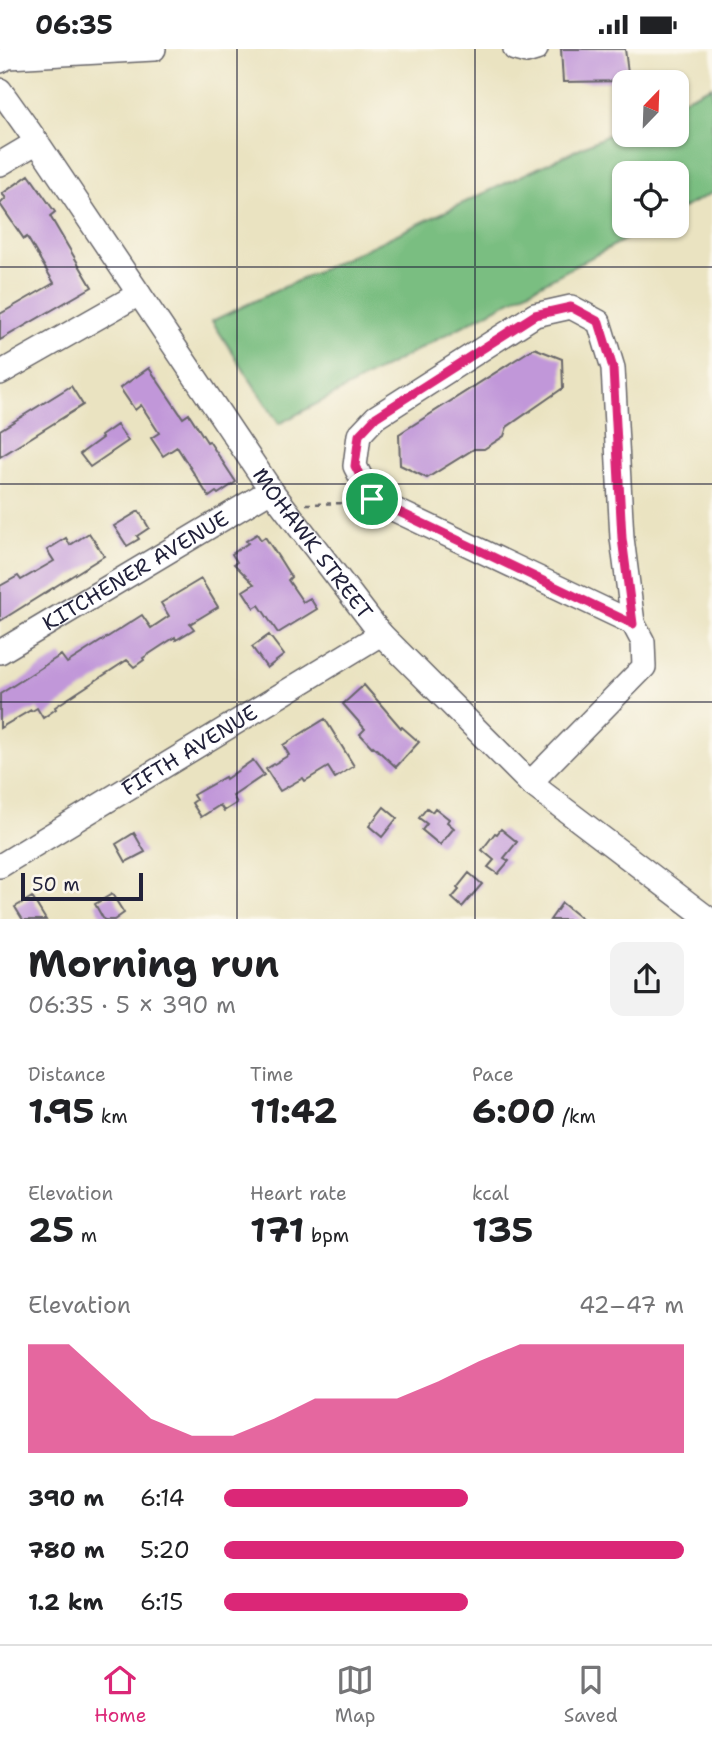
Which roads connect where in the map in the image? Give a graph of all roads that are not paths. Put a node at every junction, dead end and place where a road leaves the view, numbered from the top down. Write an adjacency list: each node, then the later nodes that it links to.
1 (154, 49): 4 (street)
2 (515, 49): 3 (street)
3 (536, 49)
4 (0, 61)
5 (0, 90): 6 (street, MOHAWK STREET)
6 (37, 142): 7 (street); 8 (street, MOHAWK STREET)
7 (0, 164)
8 (139, 293): 9 (street); 10 (street, MOHAWK STREET)
9 (0, 373)
10 (277, 497): 12 (street, MOHAWK STREET); 13 (street, KITCHENER AVENUE)
11 (633, 624): 11 (street); 14 (street)
12 (381, 634): 14 (street, MOHAWK STREET); 15 (street, FIFTH AVENUE)
13 (0, 652)
14 (530, 783): 16 (street, MOHAWK STREET)
15 (0, 866)
16 (710, 919)

